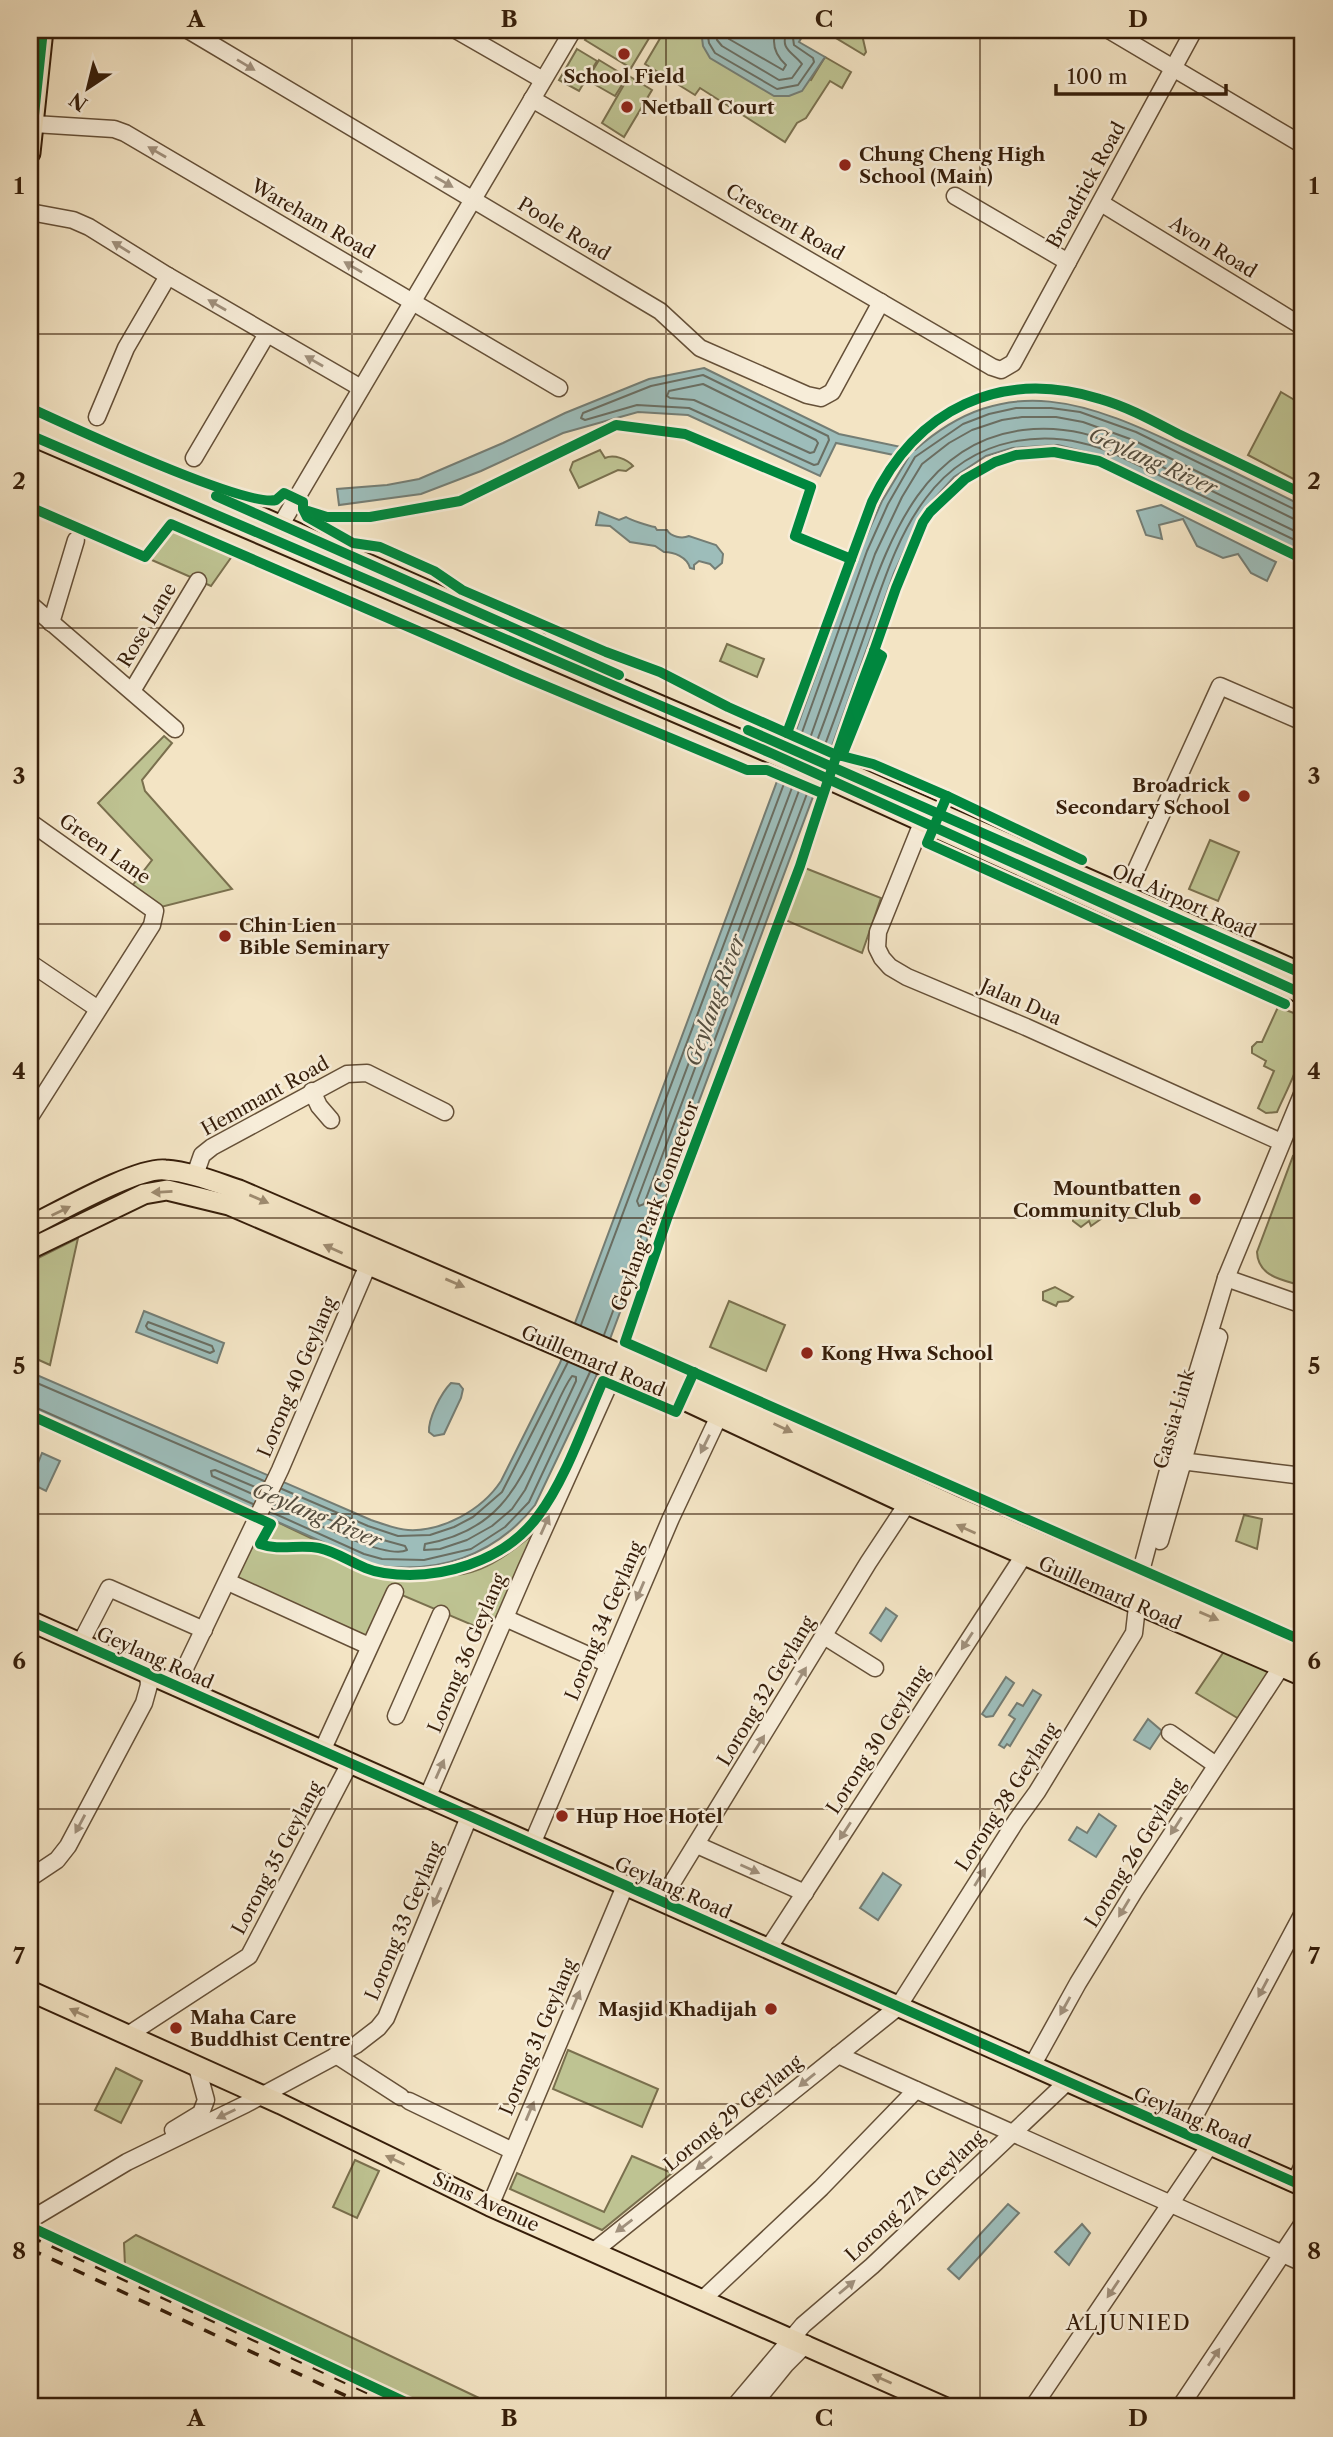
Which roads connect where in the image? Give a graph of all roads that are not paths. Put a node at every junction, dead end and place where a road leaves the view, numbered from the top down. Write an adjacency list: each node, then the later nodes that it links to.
1 (43, 30): 10 (main road)
2 (188, 30): 14 (street, Poole Road, one-way to 14)
3 (456, 30): 8 (street)
4 (573, 30): 8 (street)
5 (1109, 30): 7 (street)
6 (1194, 30): 7 (street, Broadrick Road)
7 (1173, 68): 11 (street); 15 (street, Broadrick Road)
8 (543, 80): 9 (street)
9 (532, 99): 14 (street); 20 (street, Crescent Road)
10 (34, 124): 12 (main road); 19 (street, Wareham Road, one-way to 10)
11 (1303, 145)
12 (30, 153)
13 (955, 196): 17 (street)
14 (473, 199): 19 (street); 20 (street, Poole Road)
15 (1101, 203): 17 (street, Broadrick Road); 21 (street, Avon Road)
16 (30, 212): 18 (street, one-way to 16)
17 (1068, 262): 23 (street, Broadrick Road)
18 (167, 276): 22 (street, one-way to 18); 27 (street)
19 (412, 302): 24 (street); 25 (street, Wareham Road)
20 (881, 302): 23 (street, Crescent Road)
21 (1303, 327)
22 (267, 334): 24 (street, one-way to 22); 29 (street)
23 (1015, 359)
24 (361, 388): 30 (street)
25 (559, 388)
26 (30, 415): 30 (main road)
27 (97, 417)
28 (30, 435): 30 (main road)
29 (194, 458)
30 (277, 531): 38 (main road, Old Airport Road)
31 (76, 540): 34 (street)
32 (198, 581): 35 (street, Rose Lane)
33 (30, 604): 34 (street, Rose Lane)
34 (51, 623): 35 (street, Rose Lane)
35 (132, 691): 37 (street, Rose Lane)
36 (1303, 722): 40 (street)
37 (175, 729)
38 (925, 814): 40 (main road, Old Airport Road); 43 (main road, Old Airport Road); 50 (street, Jalan Dua)
39 (30, 822): 44 (street, Green Lane)
40 (1125, 894): 42 (main road, Old Airport Road)
41 (30, 963): 44 (street)
42 (1303, 974)
43 (1303, 994)
44 (98, 1009): 48 (street)
45 (312, 1091): 47 (street, Hemmant Road); 49 (street); 51 (street, Hemmant Road)
46 (1303, 1092): 50 (street, Cassia Link)
47 (445, 1112)
48 (30, 1117)
49 (331, 1120)
50 (1281, 1142): 55 (street, Cassia Link)
51 (195, 1175): 52 (main road, Guillemard Road, one-way to 51); 57 (main road, Guillemard Road, one-way to 57)
52 (30, 1226)
53 (30, 1249): 54 (main road, Guillemard Road, one-way to 53)
54 (368, 1265): 57 (main road, Guillemard Road); 64 (street, Lorong 40 Geylang)
55 (1231, 1280): 56 (street); 60 (street, Cassia Link); 66 (street, Cassia Link)
56 (1303, 1305)
57 (562, 1339): 58 (main road, Guillemard Road)
58 (617, 1365): 59 (main road, Guillemard Road); 66 (main road, Guillemard Road, one-way to 66); 68 (street, Lorong 36 Geylang, one-way to 58)
59 (719, 1416): 62 (main road, Guillemard Road); 75 (street, Lorong 34 Geylang, one-way to 75)
60 (1182, 1464): 61 (street); 66 (street, Cassia Link)
61 (1303, 1476)
62 (907, 1504): 63 (main road, Guillemard Road, one-way to 62); 71 (street, Lorong 32 Geylang)
63 (1024, 1555): 66 (main road, Guillemard Road); 92 (street, Lorong 30 Geylang, one-way to 92)
64 (228, 1582): 70 (street, Lorong 40 Geylang); 73 (street)
65 (395, 1592): 73 (street)
66 (1141, 1596): 74 (main road, Guillemard Road, one-way to 74); 76 (main road, Guillemard Road); 97 (street, Lorong 28 Geylang, one-way to 66)
67 (441, 1614): 81 (street)
68 (505, 1618): 75 (street); 86 (street, Lorong 36 Geylang, one-way to 68)
69 (30, 1621): 72 (main road, Geylang Road)
70 (204, 1630): 72 (street); 80 (street, Lorong 40 Geylang)
71 (824, 1636): 77 (street); 89 (street, Lorong 32 Geylang, one-way to 71)
72 (80, 1644): 78 (main road, Geylang Road)
73 (369, 1646): 83 (street)
74 (1303, 1657)
75 (608, 1664): 88 (street, Lorong 34 Geylang)
76 (1281, 1667): 79 (main road, Guillemard Road); 84 (street, Lorong 26 Geylang)
77 (875, 1668)
78 (148, 1675): 80 (main road, Geylang Road); 90 (street, one-way to 90)
79 (1303, 1676)
80 (176, 1687): 83 (main road, Geylang Road)
81 (397, 1716)
82 (1174, 1736): 84 (street)
83 (322, 1751): 85 (main road, Geylang Road)
84 (1210, 1760): 101 (street, Lorong 26 Geylang, one-way to 101)
85 (350, 1763): 86 (main road, Geylang Road); 98 (street, Lorong 35 Geylang)
86 (427, 1798): 87 (main road, Geylang Road)
87 (468, 1818): 88 (main road, Geylang Road); 99 (street, Lorong 33 Geylang, one-way to 99)
88 (531, 1844): 91 (main road, Geylang Road)
89 (696, 1845): 92 (street, one-way to 92); 93 (street, Lorong 32 Geylang)
90 (30, 1878)
91 (625, 1886): 93 (main road, Geylang Road); 109 (street, Lorong 31 Geylang, one-way to 91)
92 (804, 1893): 95 (street, Lorong 30 Geylang)
93 (661, 1901): 95 (main road, Geylang Road)
94 (1303, 1913): 107 (street, one-way to 107)
95 (768, 1949): 97 (main road, Geylang Road)
96 (30, 1991): 98 (main road, Sims Avenue, one-way to 96)
97 (898, 2007): 100 (street, Lorong 29 Geylang); 101 (main road, Geylang Road)
98 (128, 2035): 102 (main road, Sims Avenue)
99 (336, 2055): 105 (street, Lorong 33 Geylang); 109 (street)
100 (838, 2055): 104 (street); 116 (street, Lorong 29 Geylang, one-way to 116)
101 (1032, 2066): 103 (main road, Geylang Road)
102 (197, 2067): 105 (main road, Sims Avenue); 113 (street)
103 (1067, 2082): 106 (street, Lorong 27A Geylang); 107 (main road, Geylang Road)
104 (916, 2090): 106 (street); 119 (street)
105 (260, 2096): 112 (main road, Sims Avenue, one-way to 105); 114 (street, Lorong 33 Geylang, one-way to 114)
106 (1013, 2133): 111 (street); 120 (street, Lorong 27A Geylang, one-way to 106)
107 (1185, 2134): 108 (main road, Geylang Road)
108 (1210, 2145): 110 (main road, Geylang Road); 111 (street)
109 (513, 2151): 112 (street, Lorong 31 Geylang)
110 (1300, 2178)
111 (1170, 2204): 117 (street); 124 (street, one-way to 124)
112 (490, 2206): 116 (main road, Sims Avenue)
113 (30, 2209)
114 (30, 2220)
115 (1303, 2223): 117 (street)
116 (594, 2251): 119 (main road, Sims Avenue)
117 (1283, 2254): 118 (street); 125 (street, one-way to 117)
118 (1303, 2263)
119 (702, 2300): 120 (main road, Sims Avenue)
120 (798, 2341): 121 (street); 122 (street); 123 (main road, Sims Avenue, one-way to 120)
121 (734, 2407)
122 (751, 2407)
123 (944, 2407)
124 (1033, 2407)
125 (1180, 2407)

